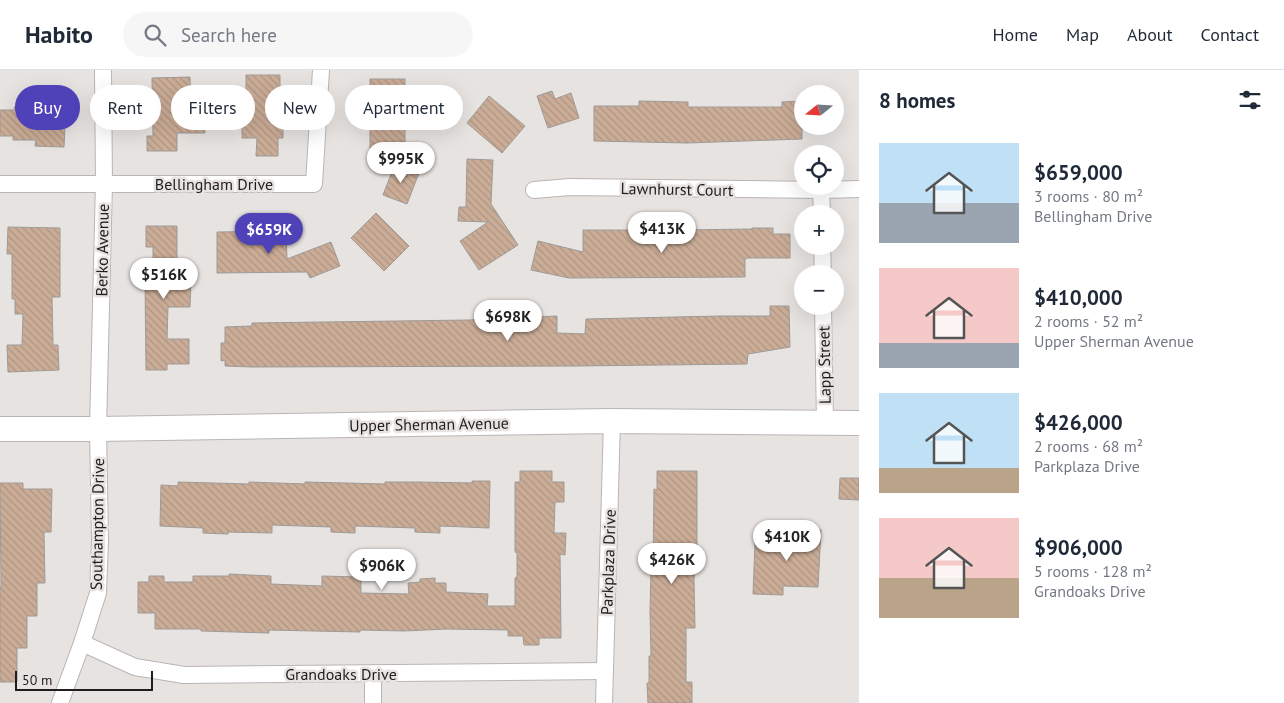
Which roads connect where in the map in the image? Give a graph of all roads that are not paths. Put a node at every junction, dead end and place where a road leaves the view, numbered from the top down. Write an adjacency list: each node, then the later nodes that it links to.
1 (103, 70): 3 (street, Berko Avenue)
2 (321, 70): 3 (street, Bellingham Drive)
3 (104, 183): 4 (street, Bellingham Drive); 14 (street, Berko Avenue)
4 (0, 184)
5 (844, 189): 6 (street, Lawnhurst Court)
6 (859, 189)
7 (534, 190): 8 (street, Lawnhurst Court)
8 (794, 190)
9 (823, 315): 11 (street, Lapp Street)
10 (612, 421): 11 (main road, Upper Sherman Avenue); 14 (main road, Upper Sherman Avenue); 16 (street, Parkplaza Drive)
11 (825, 423): 12 (main road, Upper Sherman Avenue)
12 (859, 423)
13 (0, 429): 14 (main road, Upper Sherman Avenue)
14 (98, 429): 15 (street, Southampton Drive)
15 (82, 643): 17 (street, Grandoaks Drive); 18 (street, Southampton Drive)
16 (605, 671): 17 (street, Grandoaks Drive); 20 (street, Parkplaza Drive)
17 (373, 674): 19 (street)
18 (60, 703)
19 (373, 703)
20 (604, 703)

